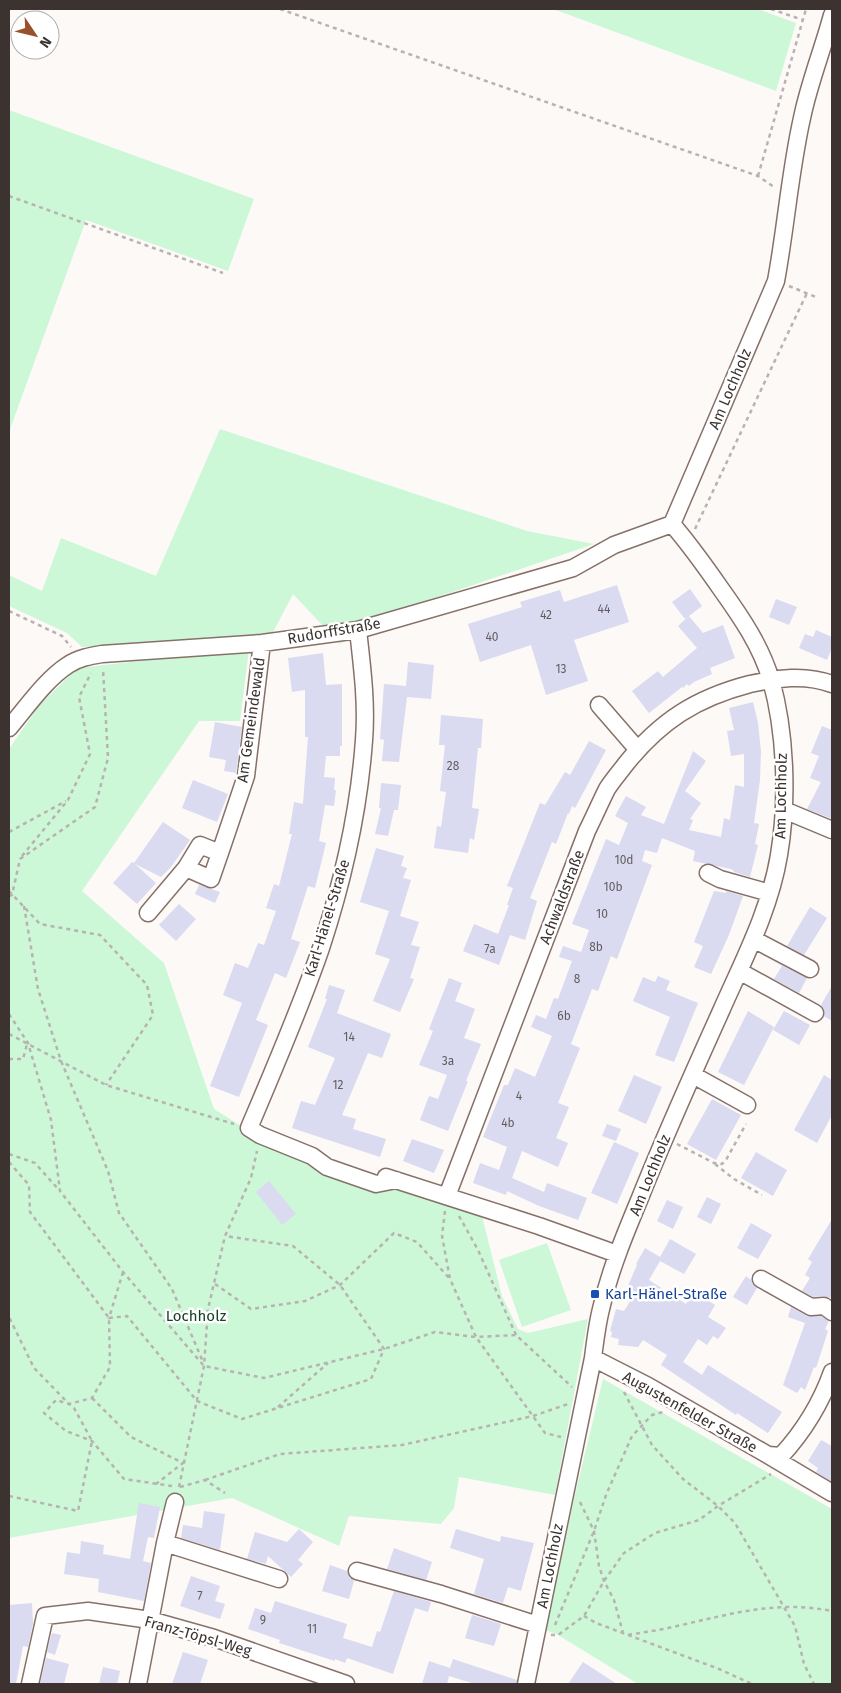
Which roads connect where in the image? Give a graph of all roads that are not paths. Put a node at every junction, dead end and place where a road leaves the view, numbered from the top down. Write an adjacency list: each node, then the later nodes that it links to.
1 (832, 14): 2 (street, Am Lochholz)
2 (672, 524): 3 (street, Rudorffstraße); 5 (street, Am Lochholz)
3 (358, 630): 4 (street, Rudorffstraße); 23 (street, Karl-Hänel-Straße)
4 (262, 643): 8 (street, Rudorffstraße); 12 (street, Am Gemeindewald)
5 (771, 680): 6 (street); 9 (street, Achwaldstraße); 10 (street, Am Lochholz)
6 (832, 684)
7 (599, 705): 9 (street)
8 (9, 728)
9 (638, 750): 23 (street, Achwaldstraße)
10 (784, 810): 11 (street); 15 (street, Am Lochholz)
11 (832, 830)
12 (220, 853): 13 (street); 13 (street, Am Gemeindewald)
13 (186, 868): 16 (street)
14 (708, 873): 15 (street)
15 (770, 893): 17 (street, Am Lochholz)
16 (148, 913)
17 (753, 939): 18 (street); 19 (street, Am Lochholz)
18 (810, 969)
19 (739, 971): 20 (street); 21 (street, Am Lochholz)
20 (815, 1013)
21 (693, 1075): 22 (street); 24 (street, Am Lochholz)
22 (747, 1105)
23 (446, 1196): 24 (street)
24 (617, 1254): 27 (street, Am Lochholz)
25 (761, 1279): 26 (street)
26 (832, 1312)
27 (593, 1358): 29 (street, Augustenfelder Straße); 36 (street, Am Lochholz)
28 (832, 1372): 29 (street, Augustenfelder Straße)
29 (773, 1459): 30 (street)
30 (832, 1493)
31 (177, 1495): 32 (street)
32 (165, 1543): 34 (street); 35 (street)
33 (357, 1571): 36 (street)
34 (279, 1579)
35 (150, 1620): 37 (street, Franz-Töpsl-Weg); 38 (street); 39 (street, Franz-Töpsl-Weg)
36 (542, 1632): 40 (street, Am Lochholz)
37 (30, 1684)
38 (138, 1684)
39 (346, 1684)
40 (526, 1684)

